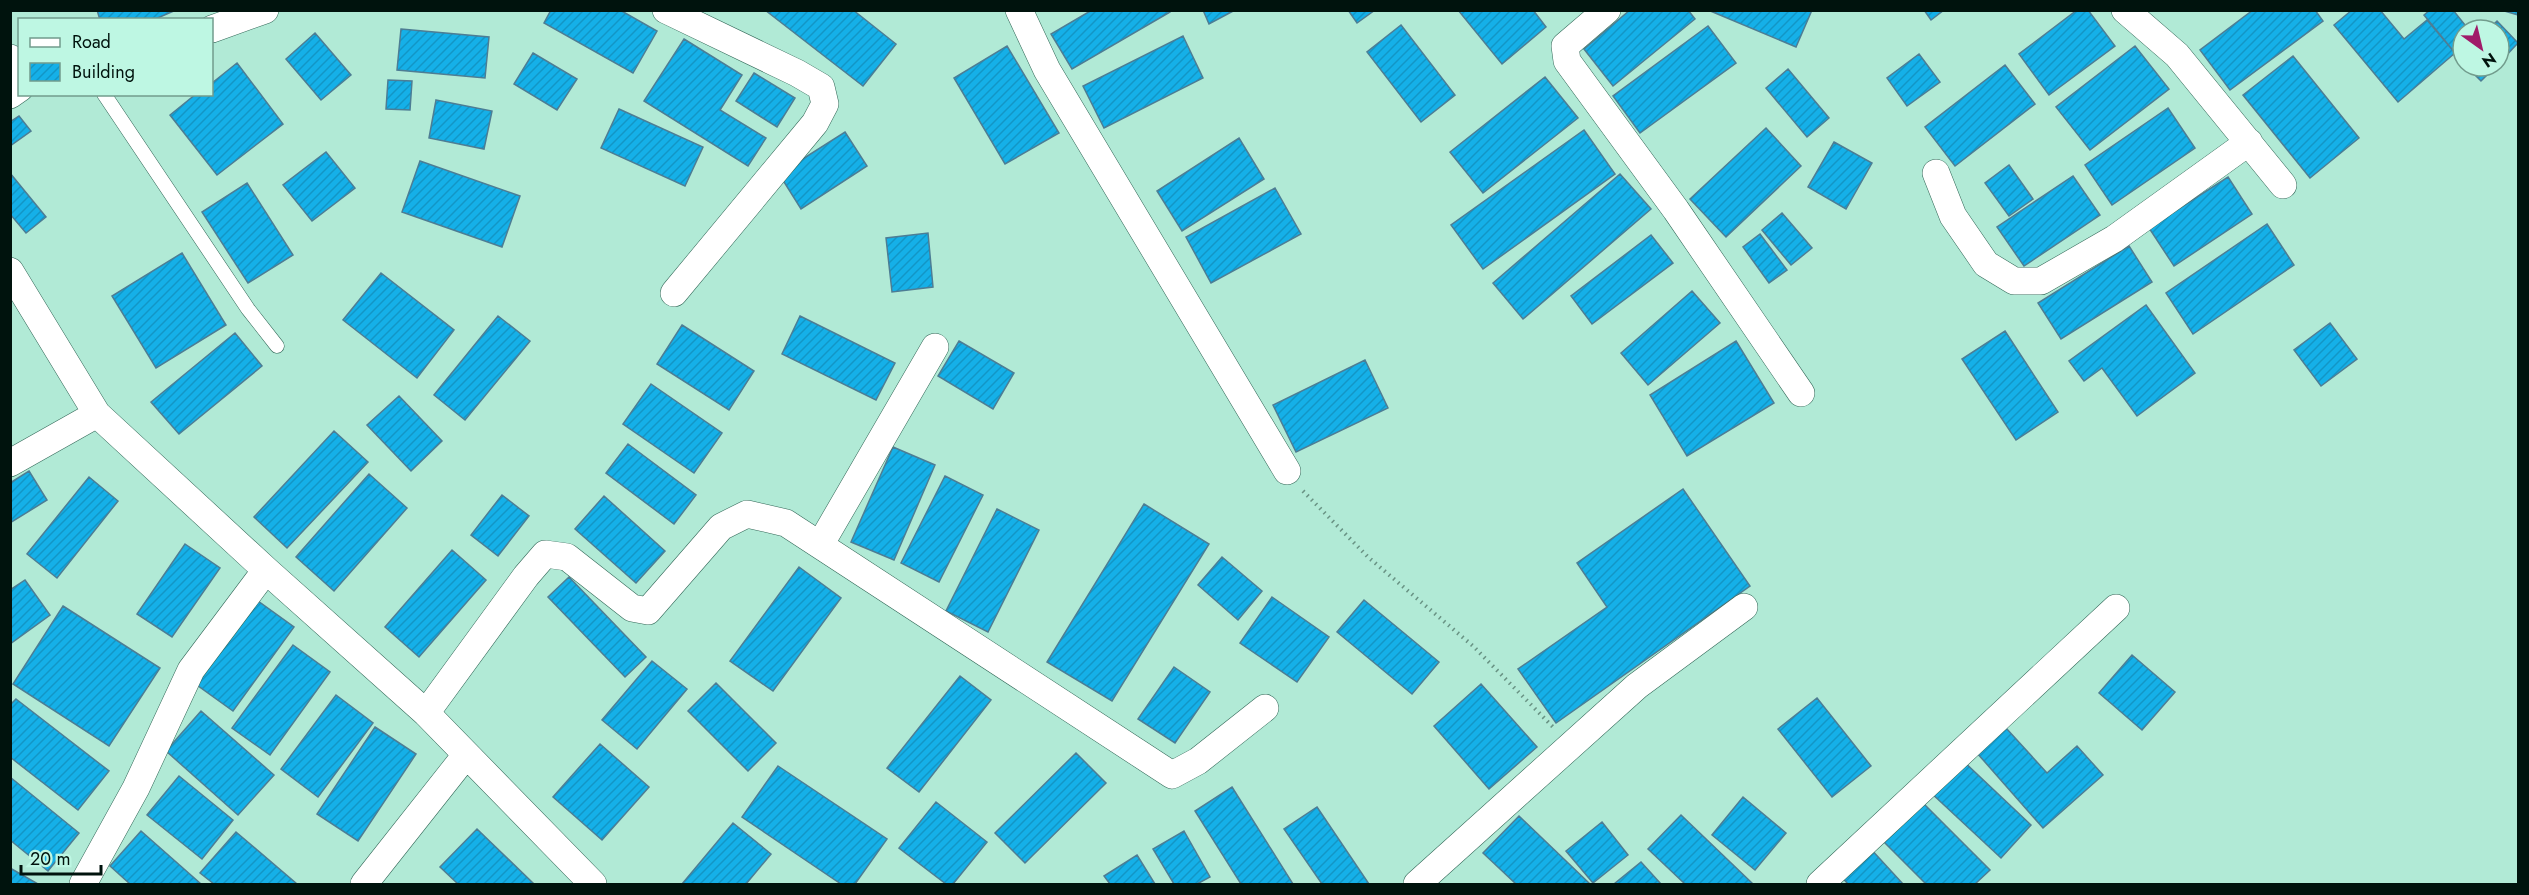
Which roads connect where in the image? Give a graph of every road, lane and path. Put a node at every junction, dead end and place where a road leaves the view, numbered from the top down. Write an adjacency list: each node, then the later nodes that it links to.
1 (265, 10): 6 (street)
2 (666, 10): 12 (street)
3 (1019, 10): 18 (street)
4 (1608, 10): 15 (street)
5 (2125, 10): 8 (street)
6 (213, 29)
7 (105, 96): 13 (lane)
8 (2248, 142): 9 (street); 10 (street)
9 (1936, 173)
10 (2283, 185)
11 (10, 271): 16 (street)
12 (674, 293)
13 (277, 346)
14 (934, 347): 19 (street)
15 (1801, 393)
16 (97, 414): 17 (street); 20 (street)
17 (10, 463)
18 (1287, 471): 25 (path)
19 (820, 545): 23 (street); 24 (street)
20 (266, 570): 24 (street); 27 (street)
21 (1744, 607): 25 (street)
22 (2116, 608): 31 (street)
23 (1265, 708)
24 (426, 713): 26 (street)
25 (1570, 744): 30 (street)
26 (466, 755): 28 (street); 29 (street)
27 (83, 885)
28 (364, 885)
29 (593, 885)
30 (1417, 885)
31 (1820, 885)

